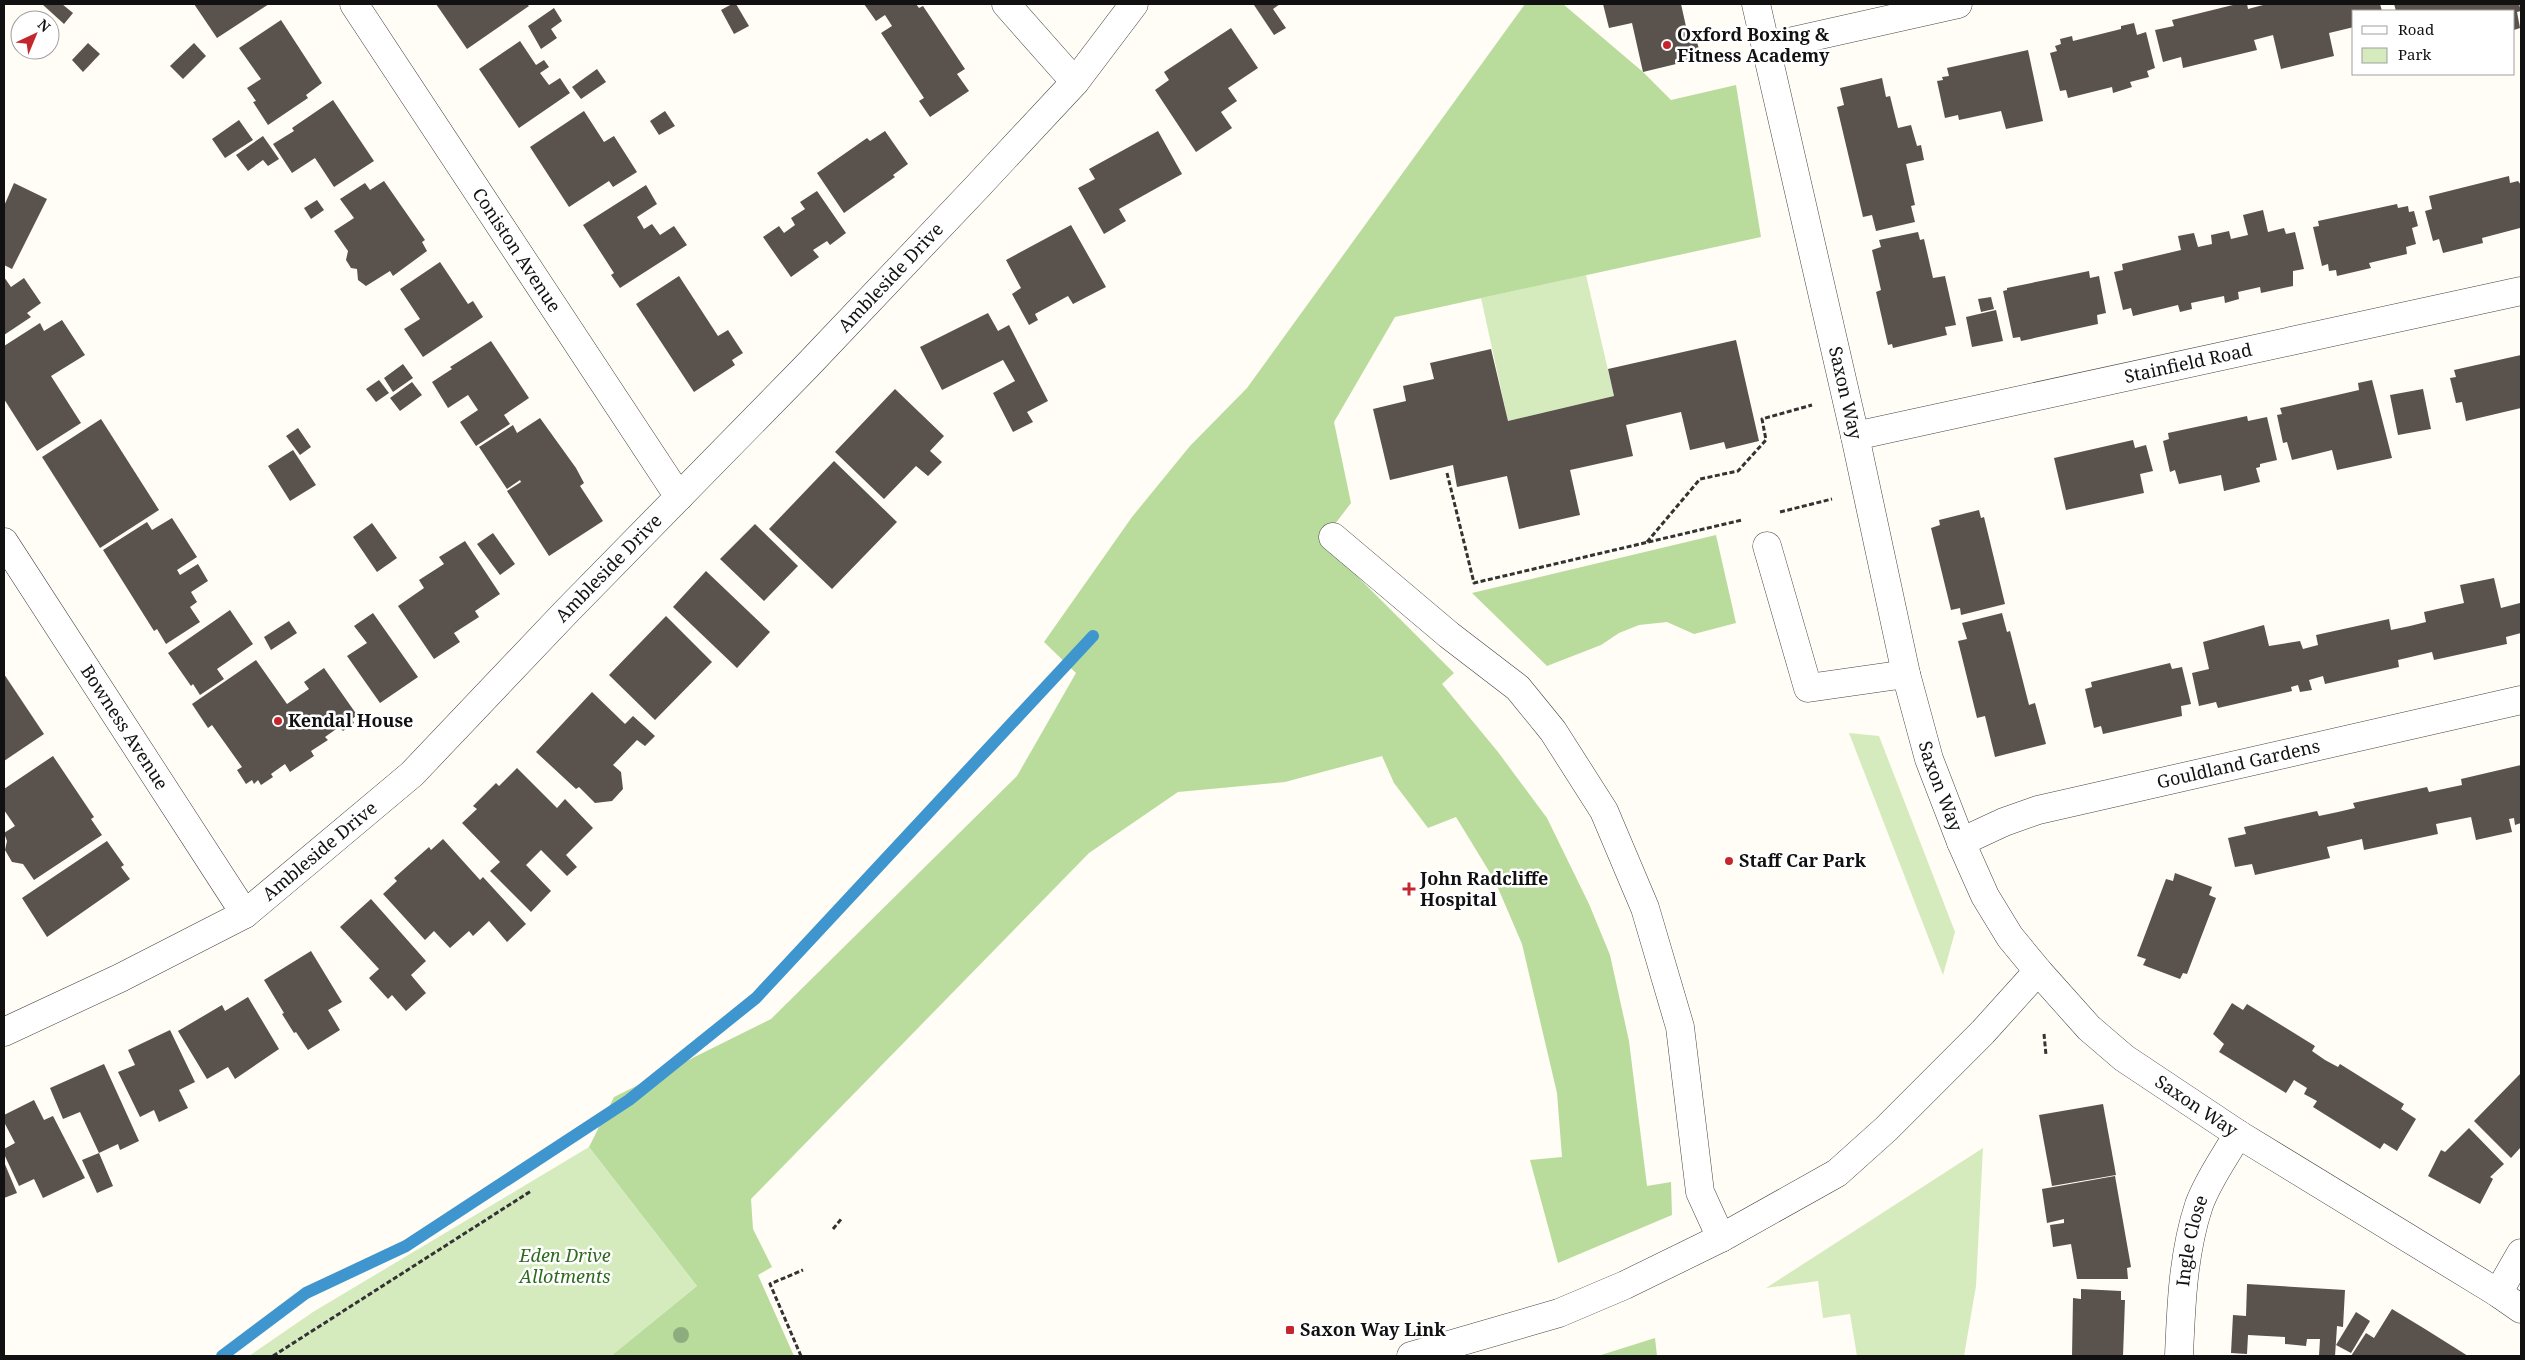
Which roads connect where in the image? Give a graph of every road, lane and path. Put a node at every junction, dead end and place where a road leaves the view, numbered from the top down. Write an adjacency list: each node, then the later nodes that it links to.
1 (354, 4): 12 (street, Coniston Avenue)
2 (1006, 4): 7 (street)
3 (1134, 4): 7 (street, Ambleside Drive)
4 (1756, 4): 6 (street, Saxon Way)
5 (1958, 4): 6 (street)
6 (1766, 47): 9 (street, Saxon Way)
7 (1075, 82): 12 (street, Ambleside Drive)
8 (2521, 291): 10 (street, Stainfield Road)
9 (1847, 397): 10 (street, Saxon Way); 11 (path)
10 (1855, 436): 16 (street, Saxon Way)
11 (1447, 473)
12 (679, 497): 19 (street, Ambleside Drive)
13 (1333, 537): 26 (street)
14 (4, 542): 19 (street, Bowness Avenue)
15 (1766, 546): 16 (street)
16 (1906, 674): 18 (street, Saxon Way)
17 (2521, 700): 18 (street, Gouldland Gardens)
18 (1961, 842): 20 (street, Saxon Way)
19 (245, 914): 21 (street, Ambleside Drive)
20 (2038, 971): 22 (street, Saxon Way); 26 (street)
21 (4, 1032)
22 (2238, 1134): 29 (street, Saxon Way); 34 (street, Ingle Close)
23 (531, 1191): 31 (path)
24 (842, 1218): 25 (path)
25 (833, 1229)
26 (1721, 1238): 33 (street)
27 (2521, 1253): 29 (street)
28 (803, 1270): 32 (path)
29 (2498, 1293): 30 (street, Saxon Way)
30 (2521, 1309)
31 (273, 1356)
32 (801, 1356)
33 (1411, 1356)
34 (2179, 1356)

